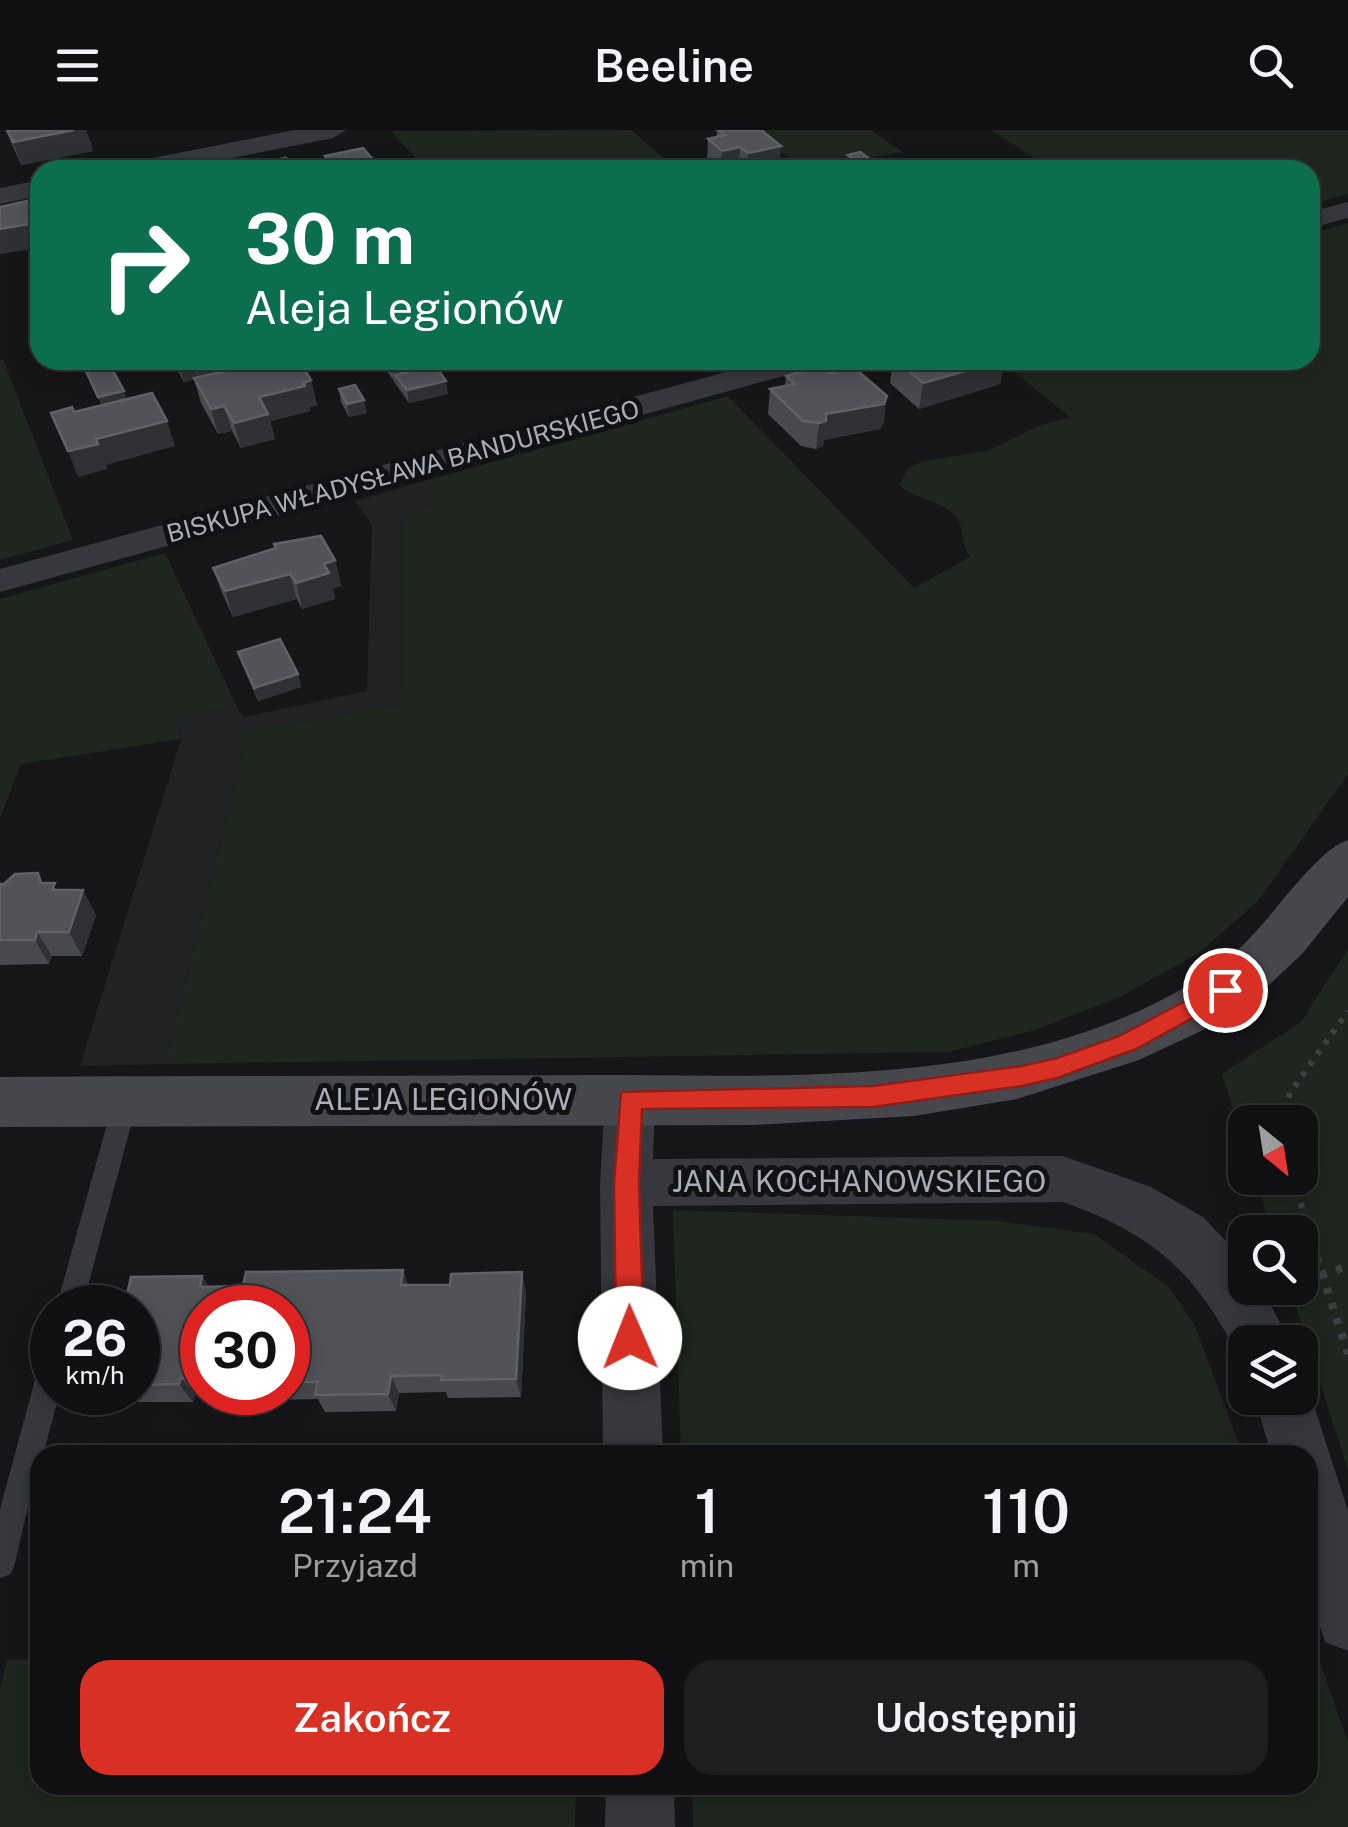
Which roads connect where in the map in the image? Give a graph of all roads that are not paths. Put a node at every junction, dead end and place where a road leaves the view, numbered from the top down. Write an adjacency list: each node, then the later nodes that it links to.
1 (332, 130): 2 (street)
2 (146, 160)
3 (30, 190): 4 (street)
4 (0, 196)
5 (1348, 210): 6 (street)
6 (1320, 217)
7 (769, 370): 8 (street, BISKUPA WŁADYSŁAWA BANDURSKIEGO)
8 (0, 581)
9 (1348, 859): 11 (street, ALEJA LEGIONÓW)
10 (126, 1099): 11 (street, ALEJA LEGIONÓW); 12 (street, ALEJA LEGIONÓW); 14 (lane)
11 (630, 1099): 13 (street)
12 (0, 1102)
13 (626, 1183): 15 (street, JANA KOCHANOWSKIEGO); 19 (street)
14 (75, 1285)
15 (1253, 1325)
16 (40, 1415): 18 (lane)
17 (1289, 1415): 20 (street)
18 (32, 1445)
19 (632, 1445)
20 (1298, 1445)
21 (30, 1452): 23 (lane)
22 (1318, 1514): 24 (street)
23 (0, 1564)
24 (1348, 1618)
25 (640, 1795): 26 (street)
26 (640, 1827)

